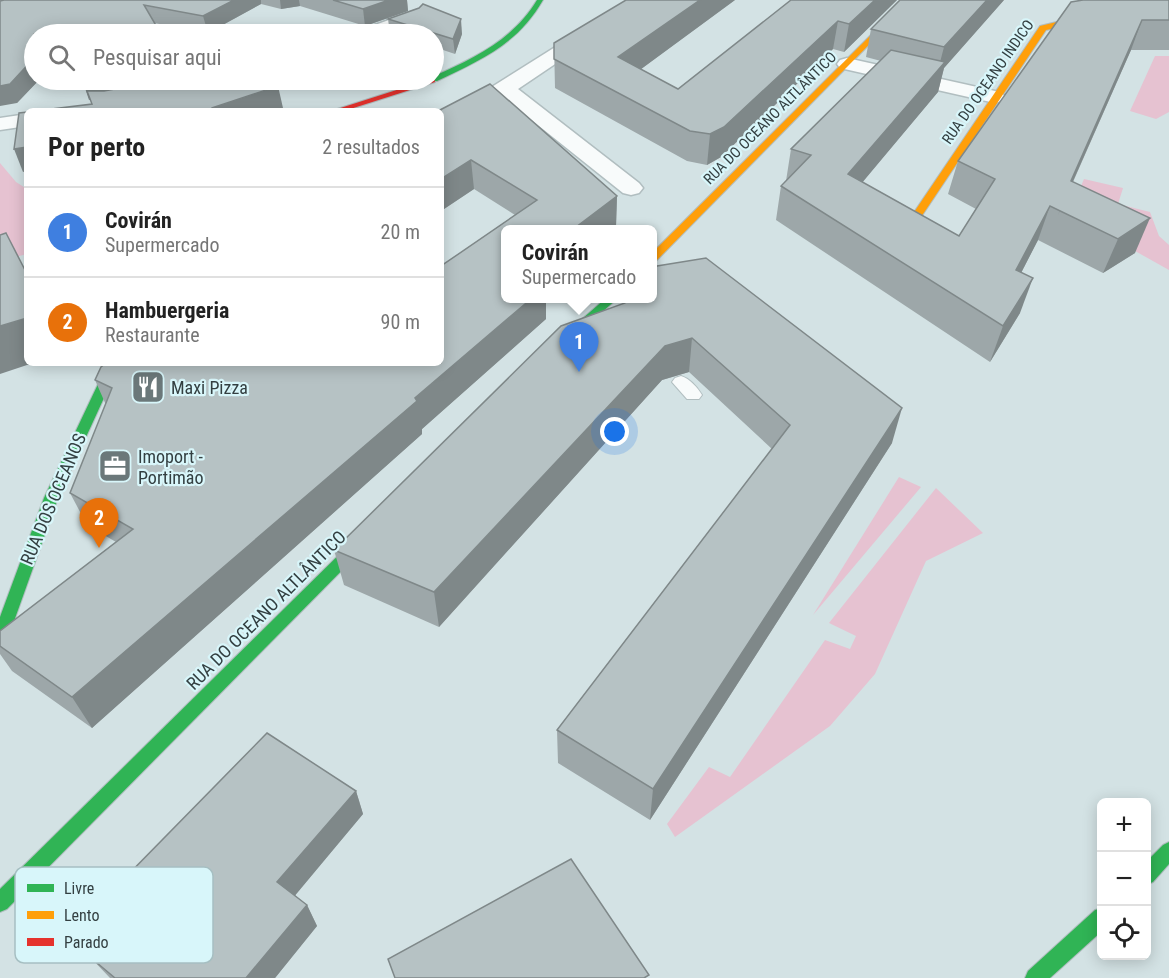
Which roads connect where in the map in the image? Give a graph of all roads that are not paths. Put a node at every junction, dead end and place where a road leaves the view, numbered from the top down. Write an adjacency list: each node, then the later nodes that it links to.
1 (540, 0): 8 (street)
2 (642, 0): 9 (street)
3 (910, 0): 7 (street, RUA DO OCEANO ALTLÂNTICO)
4 (414, 16): 6 (street)
5 (1169, 21): 11 (street, RUA DO OCEANO INDICO)
6 (393, 24)
7 (847, 64): 11 (street); 18 (street, RUA DO OCEANO ALTLÂNTICO)
8 (444, 74)
9 (506, 89): 15 (street); 16 (street)
10 (399, 90): 12 (street)
11 (995, 98): 17 (street, RUA DO OCEANO INDICO)
12 (344, 108)
13 (24, 120): 14 (street)
14 (0, 124)
15 (444, 126)
16 (631, 188)
17 (907, 230)
18 (657, 254)
19 (611, 305): 20 (street)
20 (553, 350)
21 (112, 366): 23 (street, RUA DOS OCEANOS)
22 (377, 526): 25 (street, RUA DO OCEANO ALTLÂNTICO)
23 (0, 638)
24 (1169, 851): 26 (street)
25 (35, 867)
26 (1151, 871)
27 (15, 887): 28 (street, RUA DO OCEANO ALTLÂNTICO)
28 (0, 902)
29 (1097, 921): 30 (street)
30 (1035, 978)

